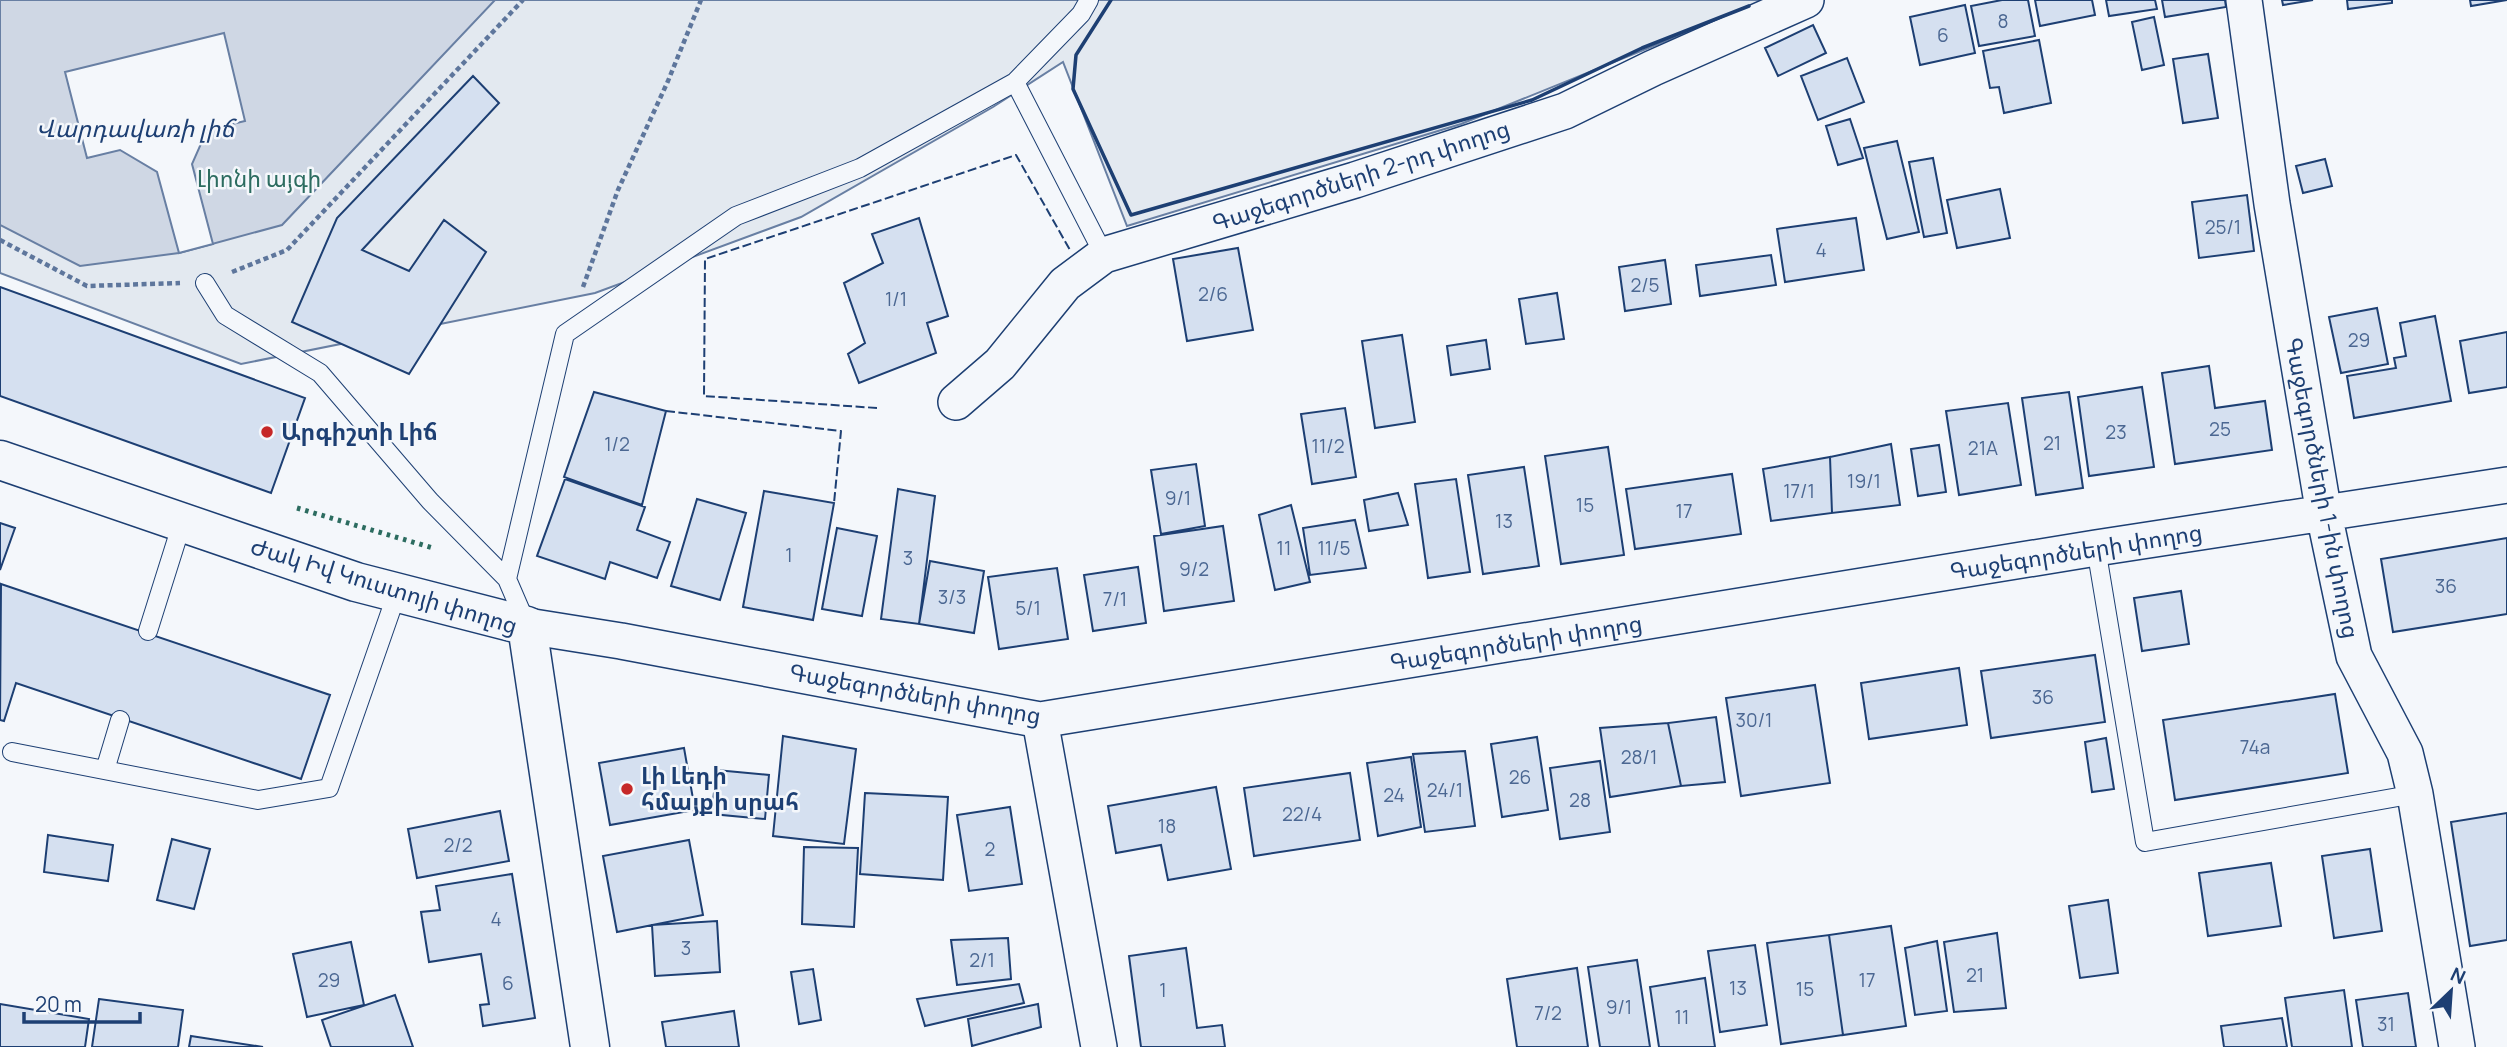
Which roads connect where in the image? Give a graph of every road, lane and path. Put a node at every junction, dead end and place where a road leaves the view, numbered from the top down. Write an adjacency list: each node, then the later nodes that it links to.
1 (523, 0): 9 (path)
2 (701, 0): 10 (path)
3 (1089, 0): 6 (lane)
4 (1806, 0): 8 (street, Գաջեգործների 2-րդ փողոց)
5 (2244, 0): 14 (street, Գաջեգործների 1-ին փողոց)
6 (1015, 82): 8 (lane); 10 (lane)
7 (0, 240): 9 (path)
8 (1104, 255): 11 (street, Գաջեգործների 2-րդ փողոց)
9 (205, 282): 17 (lane)
10 (565, 334): 17 (lane)
11 (956, 402)
12 (0, 460): 15 (main road, Ժակ Իվ Կուստոյի փողոց)
13 (2507, 485): 14 (street, Գաջեգործների փողոց)
14 (2324, 514): 16 (street, Գաջեգործների փողոց); 25 (street, Գաջեգործների 1-ին փողոց)
15 (182, 523): 18 (main road, Ժակ Իվ Կուստոյի փողոց); 20 (lane)
16 (2096, 548): 22 (street, Գաջեգործների փողոց); 25 (lane)
17 (507, 579): 19 (lane)
18 (397, 593): 19 (main road, Ժակ Իվ Կուստոյի փողոց); 24 (lane)
19 (527, 626): 22 (street, Գաջեգործների փողոց); 26 (main road, Ժակ Իվ Կուստոյի փողոց)
20 (148, 631)
21 (120, 720): 24 (lane)
22 (1040, 720): 27 (street)
23 (12, 752): 24 (lane)
24 (105, 770)
25 (2415, 794): 28 (street, Գաջեգործների 1-ին փողոց)
26 (590, 1047)
27 (1099, 1047)
28 (2457, 1047)

